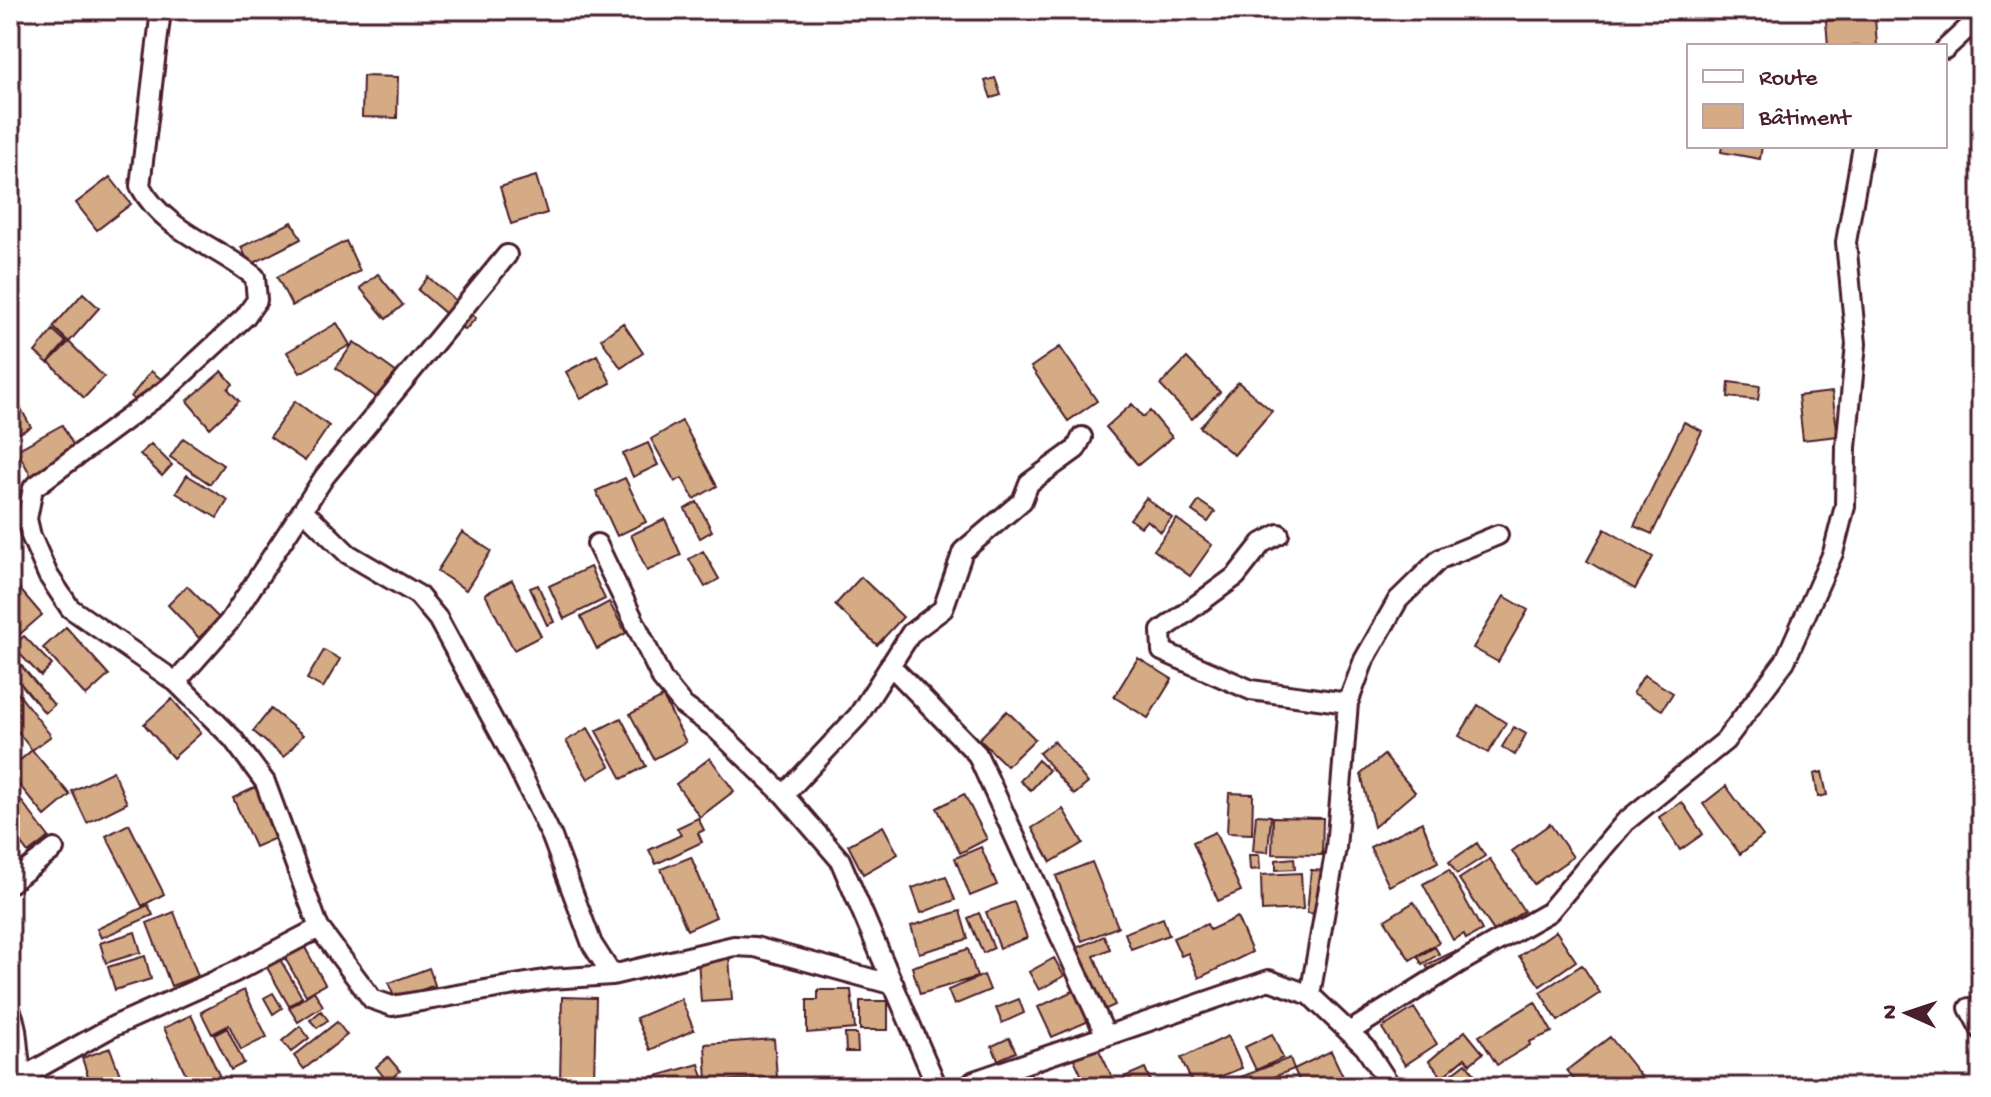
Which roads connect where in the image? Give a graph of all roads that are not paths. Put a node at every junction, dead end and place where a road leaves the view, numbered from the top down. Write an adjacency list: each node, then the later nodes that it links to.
1 (161, 10): 12 (street)
2 (1981, 22): 3 (street)
3 (1947, 47)
4 (1863, 148): 24 (street)
5 (507, 255): 7 (street)
6 (1082, 437): 11 (street)
7 (303, 510): 12 (street); 18 (street)
8 (1279, 534): 13 (street)
9 (1498, 535): 13 (street)
10 (597, 544): 14 (street)
11 (890, 665): 14 (street); 25 (street)
12 (176, 682): 17 (street)
13 (1348, 703): 20 (street)
14 (784, 795): 19 (street)
15 (54, 849): 16 (street)
16 (10, 883)
17 (319, 928): 18 (street); 26 (street)
18 (612, 975): 19 (street)
19 (894, 985): 27 (street)
20 (1310, 995): 24 (street); 25 (street)
21 (1969, 1008): 23 (street)
22 (10, 1010): 26 (street)
23 (1981, 1030)
24 (1349, 1032): 29 (street)
25 (1106, 1036): 28 (street)
26 (25, 1082)
27 (937, 1087)
28 (968, 1087)
29 (1391, 1087)

